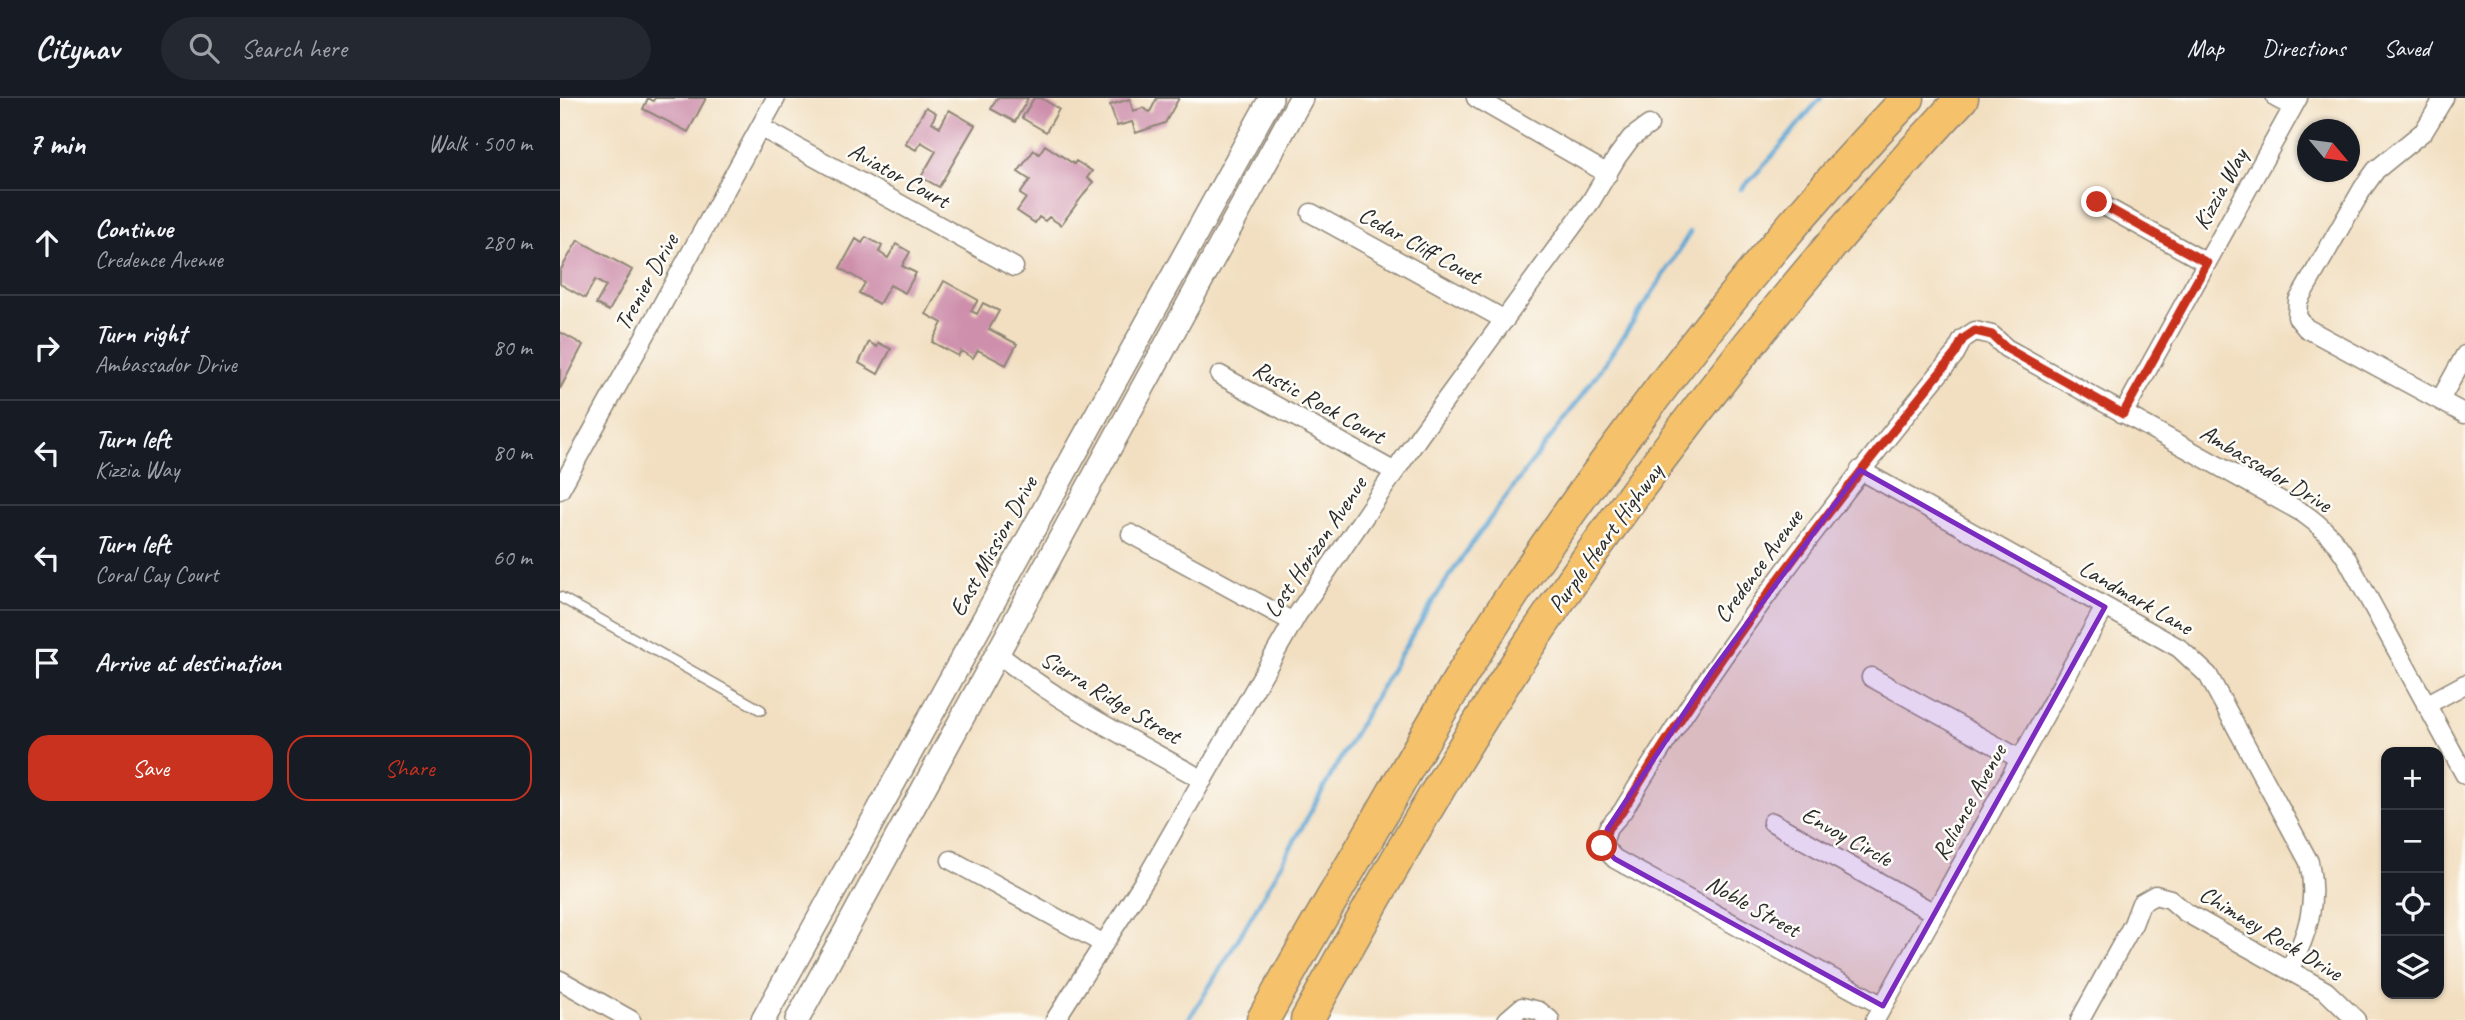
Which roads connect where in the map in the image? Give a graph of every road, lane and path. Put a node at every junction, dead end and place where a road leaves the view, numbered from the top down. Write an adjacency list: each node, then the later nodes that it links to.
1 (776, 98): 11 (street, Trenier Drive)
2 (1271, 98): 25 (street, East Mission Drive)
3 (1301, 98): 32 (street)
4 (1476, 98): 12 (street)
5 (1908, 98): 48 (highway, Purple Heart Highway)
6 (1962, 98): 53 (highway, Purple Heart Highway)
7 (2276, 98): 9 (street)
8 (2444, 98): 21 (street)
9 (2295, 103): 15 (street, Kizzia Way)
10 (1649, 125): 12 (street, Lost Horizon Avenue)
11 (760, 127): 16 (street, Aviator Court); 27 (street, Trenier Drive)
12 (1608, 174): 17 (street, Lost Horizon Avenue)
13 (2097, 202): 15 (street)
14 (1311, 213): 17 (street, Cedar Cliff Couet)
15 (2207, 263): 22 (street, Kizzia Way)
16 (1014, 267)
17 (1505, 320): 26 (street, Lost Horizon Avenue)
18 (1975, 331): 22 (street, Ambassador Drive); 24 (street, Credence Avenue)
19 (2465, 355): 21 (street)
20 (1220, 375): 26 (street, Rustic Rock Court)
21 (2440, 400): 23 (street)
22 (2123, 414): 35 (street, Ambassador Drive)
23 (2465, 414)
24 (1860, 470): 30 (street, Landmark Lane); 41 (street, Credence Avenue)
25 (1063, 472): 32 (street); 50 (street, East Mission Drive)
26 (1395, 472): 31 (street, Lost Horizon Avenue)
27 (560, 490)
28 (1131, 534): 31 (street)
29 (560, 597): 36 (lane)
30 (2105, 607): 37 (street, Reliance Avenue); 45 (street, Landmark Lane)
31 (1293, 622): 39 (street, Lost Horizon Avenue)
32 (997, 653): 39 (street, Sierra Ridge Street); 51 (street)
33 (1871, 677): 37 (street)
34 (2465, 684): 35 (street)
35 (2426, 705): 38 (street, Ambassador Drive)
36 (761, 710)
37 (2020, 759): 43 (street, Reliance Avenue)
38 (2465, 775)
39 (1203, 780): 44 (street, Lost Horizon Avenue)
40 (1772, 822): 43 (street, Envoy Circle)
41 (1602, 846): 47 (street, Noble Street)
42 (951, 860): 44 (street)
43 (1934, 914): 47 (street, Reliance Avenue)
44 (1104, 944): 52 (street, Lost Horizon Avenue)
45 (2289, 970): 56 (street, Chimney Rock Drive); 57 (street, Chimney Rock Drive)
46 (560, 980): 49 (street)
47 (1879, 1013)
48 (1264, 1016)
49 (631, 1020)
50 (763, 1020)
51 (797, 1020)
52 (1055, 1020)
53 (1309, 1020)
54 (1507, 1020): 55 (street)
55 (1550, 1020)
56 (2080, 1020)
57 (2356, 1020)

